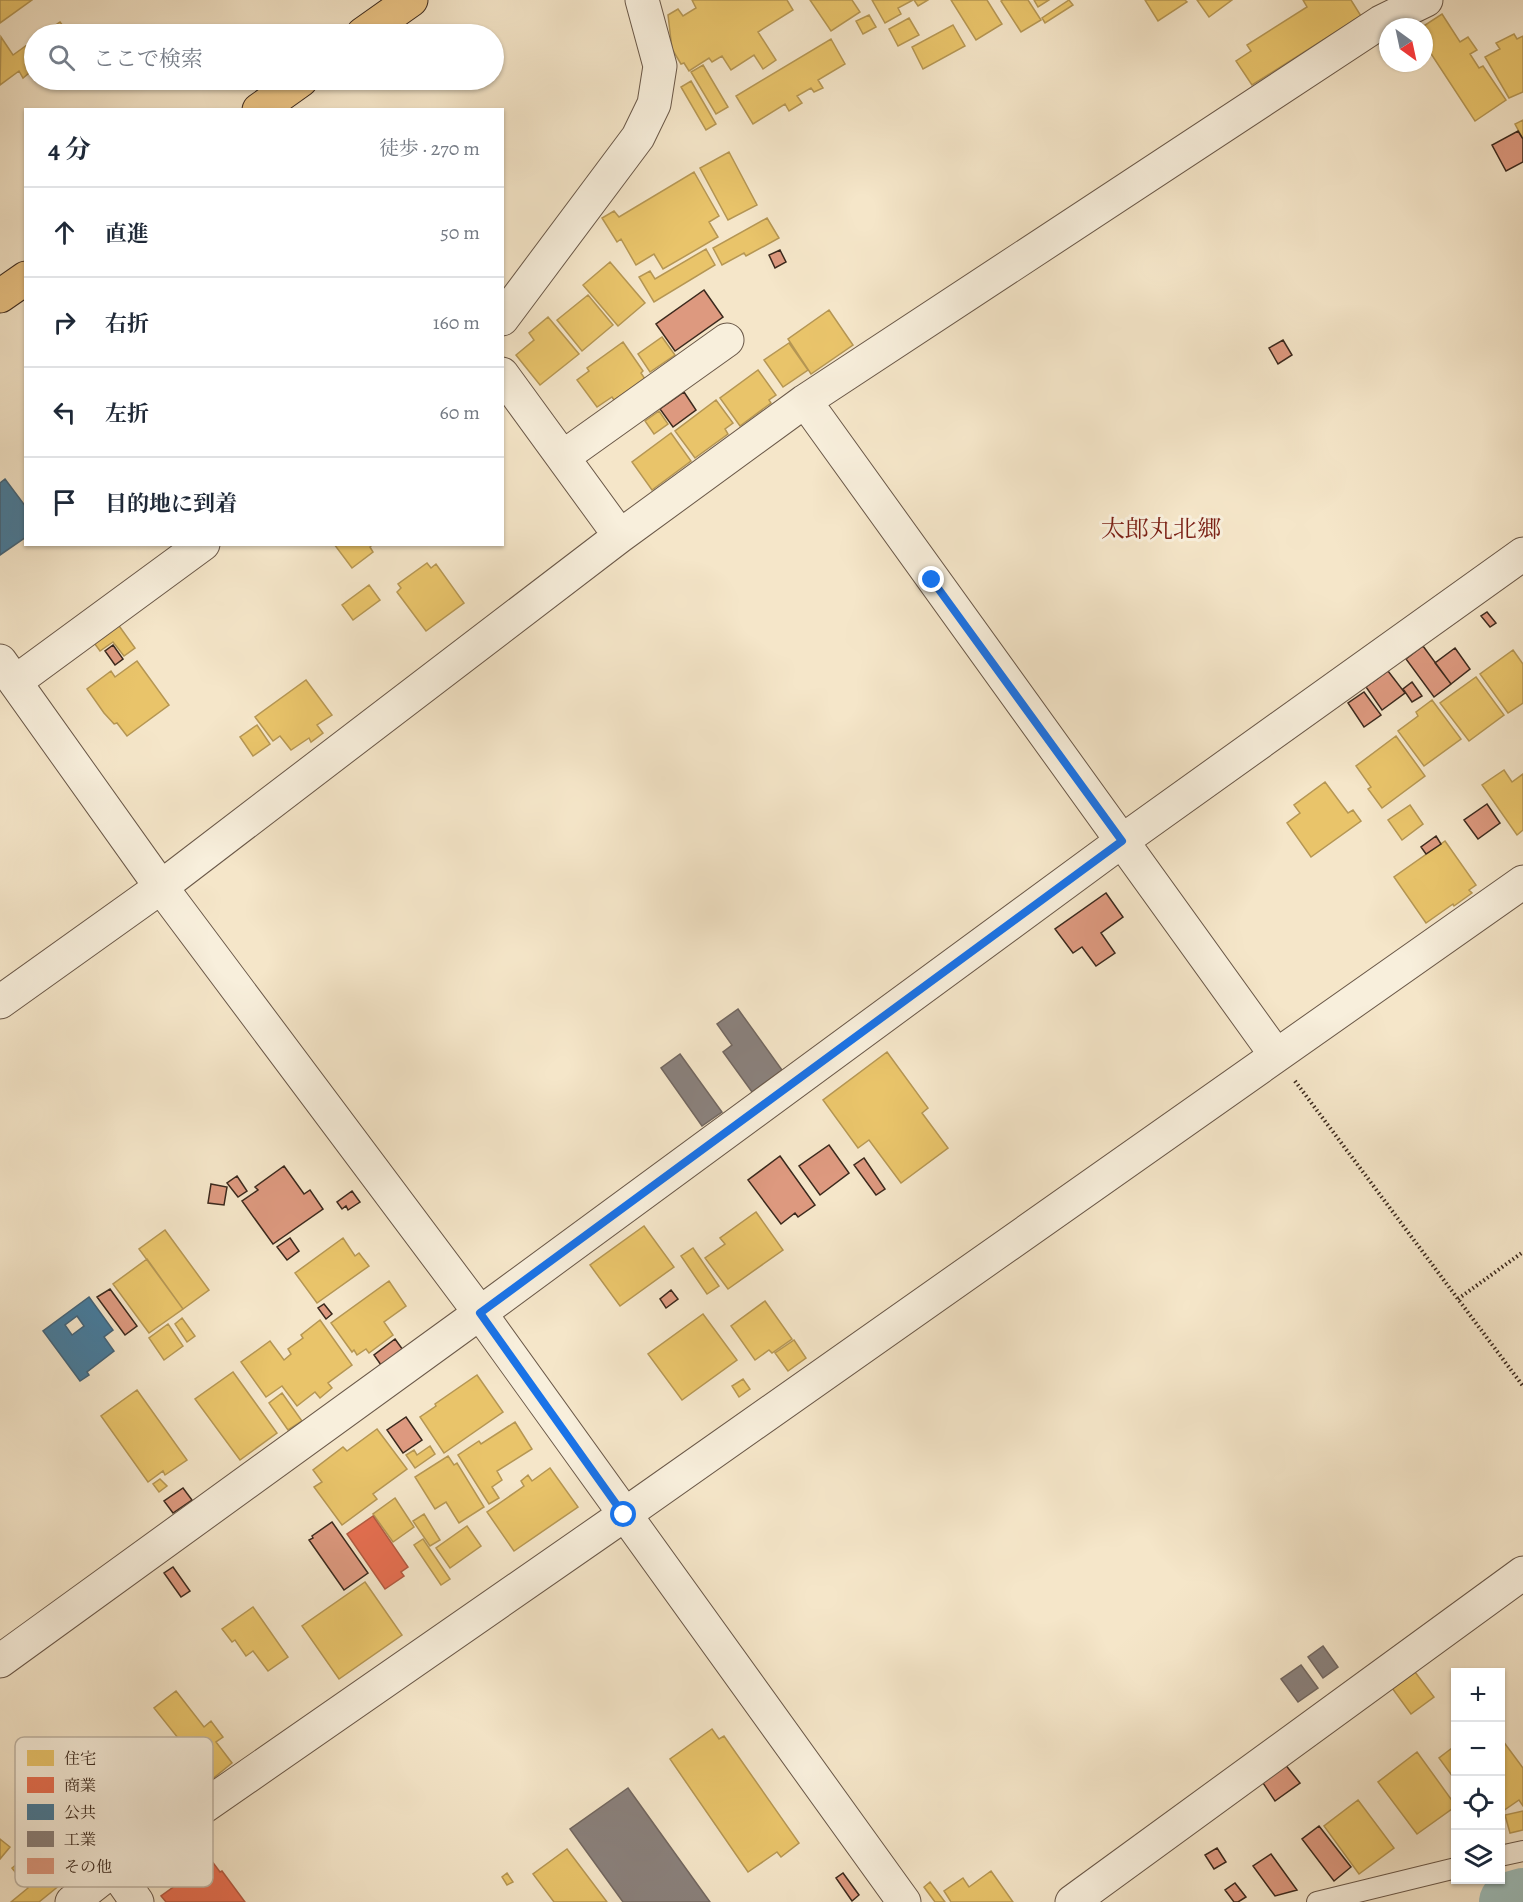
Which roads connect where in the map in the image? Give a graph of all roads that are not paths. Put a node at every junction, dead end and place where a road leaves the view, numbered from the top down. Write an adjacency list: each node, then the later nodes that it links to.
1 (411, 0): 4 (main road)
2 (642, 0): 9 (street)
3 (1426, 0): 12 (street)
4 (377, 24)
5 (286, 90): 6 (main road)
6 (262, 108)
7 (24, 279): 8 (main road)
8 (0, 296)
9 (504, 316)
10 (727, 340): 13 (street)
11 (504, 377): 13 (street)
12 (805, 401): 14 (street); 18 (street)
13 (563, 457): 14 (street)
14 (620, 536): 20 (street)
15 (200, 546): 17 (street)
16 (1523, 554): 18 (street)
17 (7, 672): 20 (street)
18 (1122, 841): 22 (street); 23 (street)
19 (1523, 882): 22 (street)
20 (161, 887): 21 (street); 23 (street)
21 (0, 1002)
22 (1276, 1055): 24 (street)
23 (480, 1313): 24 (street); 26 (street)
24 (624, 1515): 27 (street); 35 (street)
25 (1523, 1573): 36 (street)
26 (0, 1661)
27 (213, 1800)
28 (1523, 1851): 29 (lane)
29 (1505, 1855)
30 (1451, 1869): 37 (lane)
31 (91, 1887): 33 (street)
32 (127, 1887): 34 (street)
33 (72, 1902)
34 (137, 1902)
35 (904, 1902)
36 (1072, 1902)
37 (1317, 1902)

